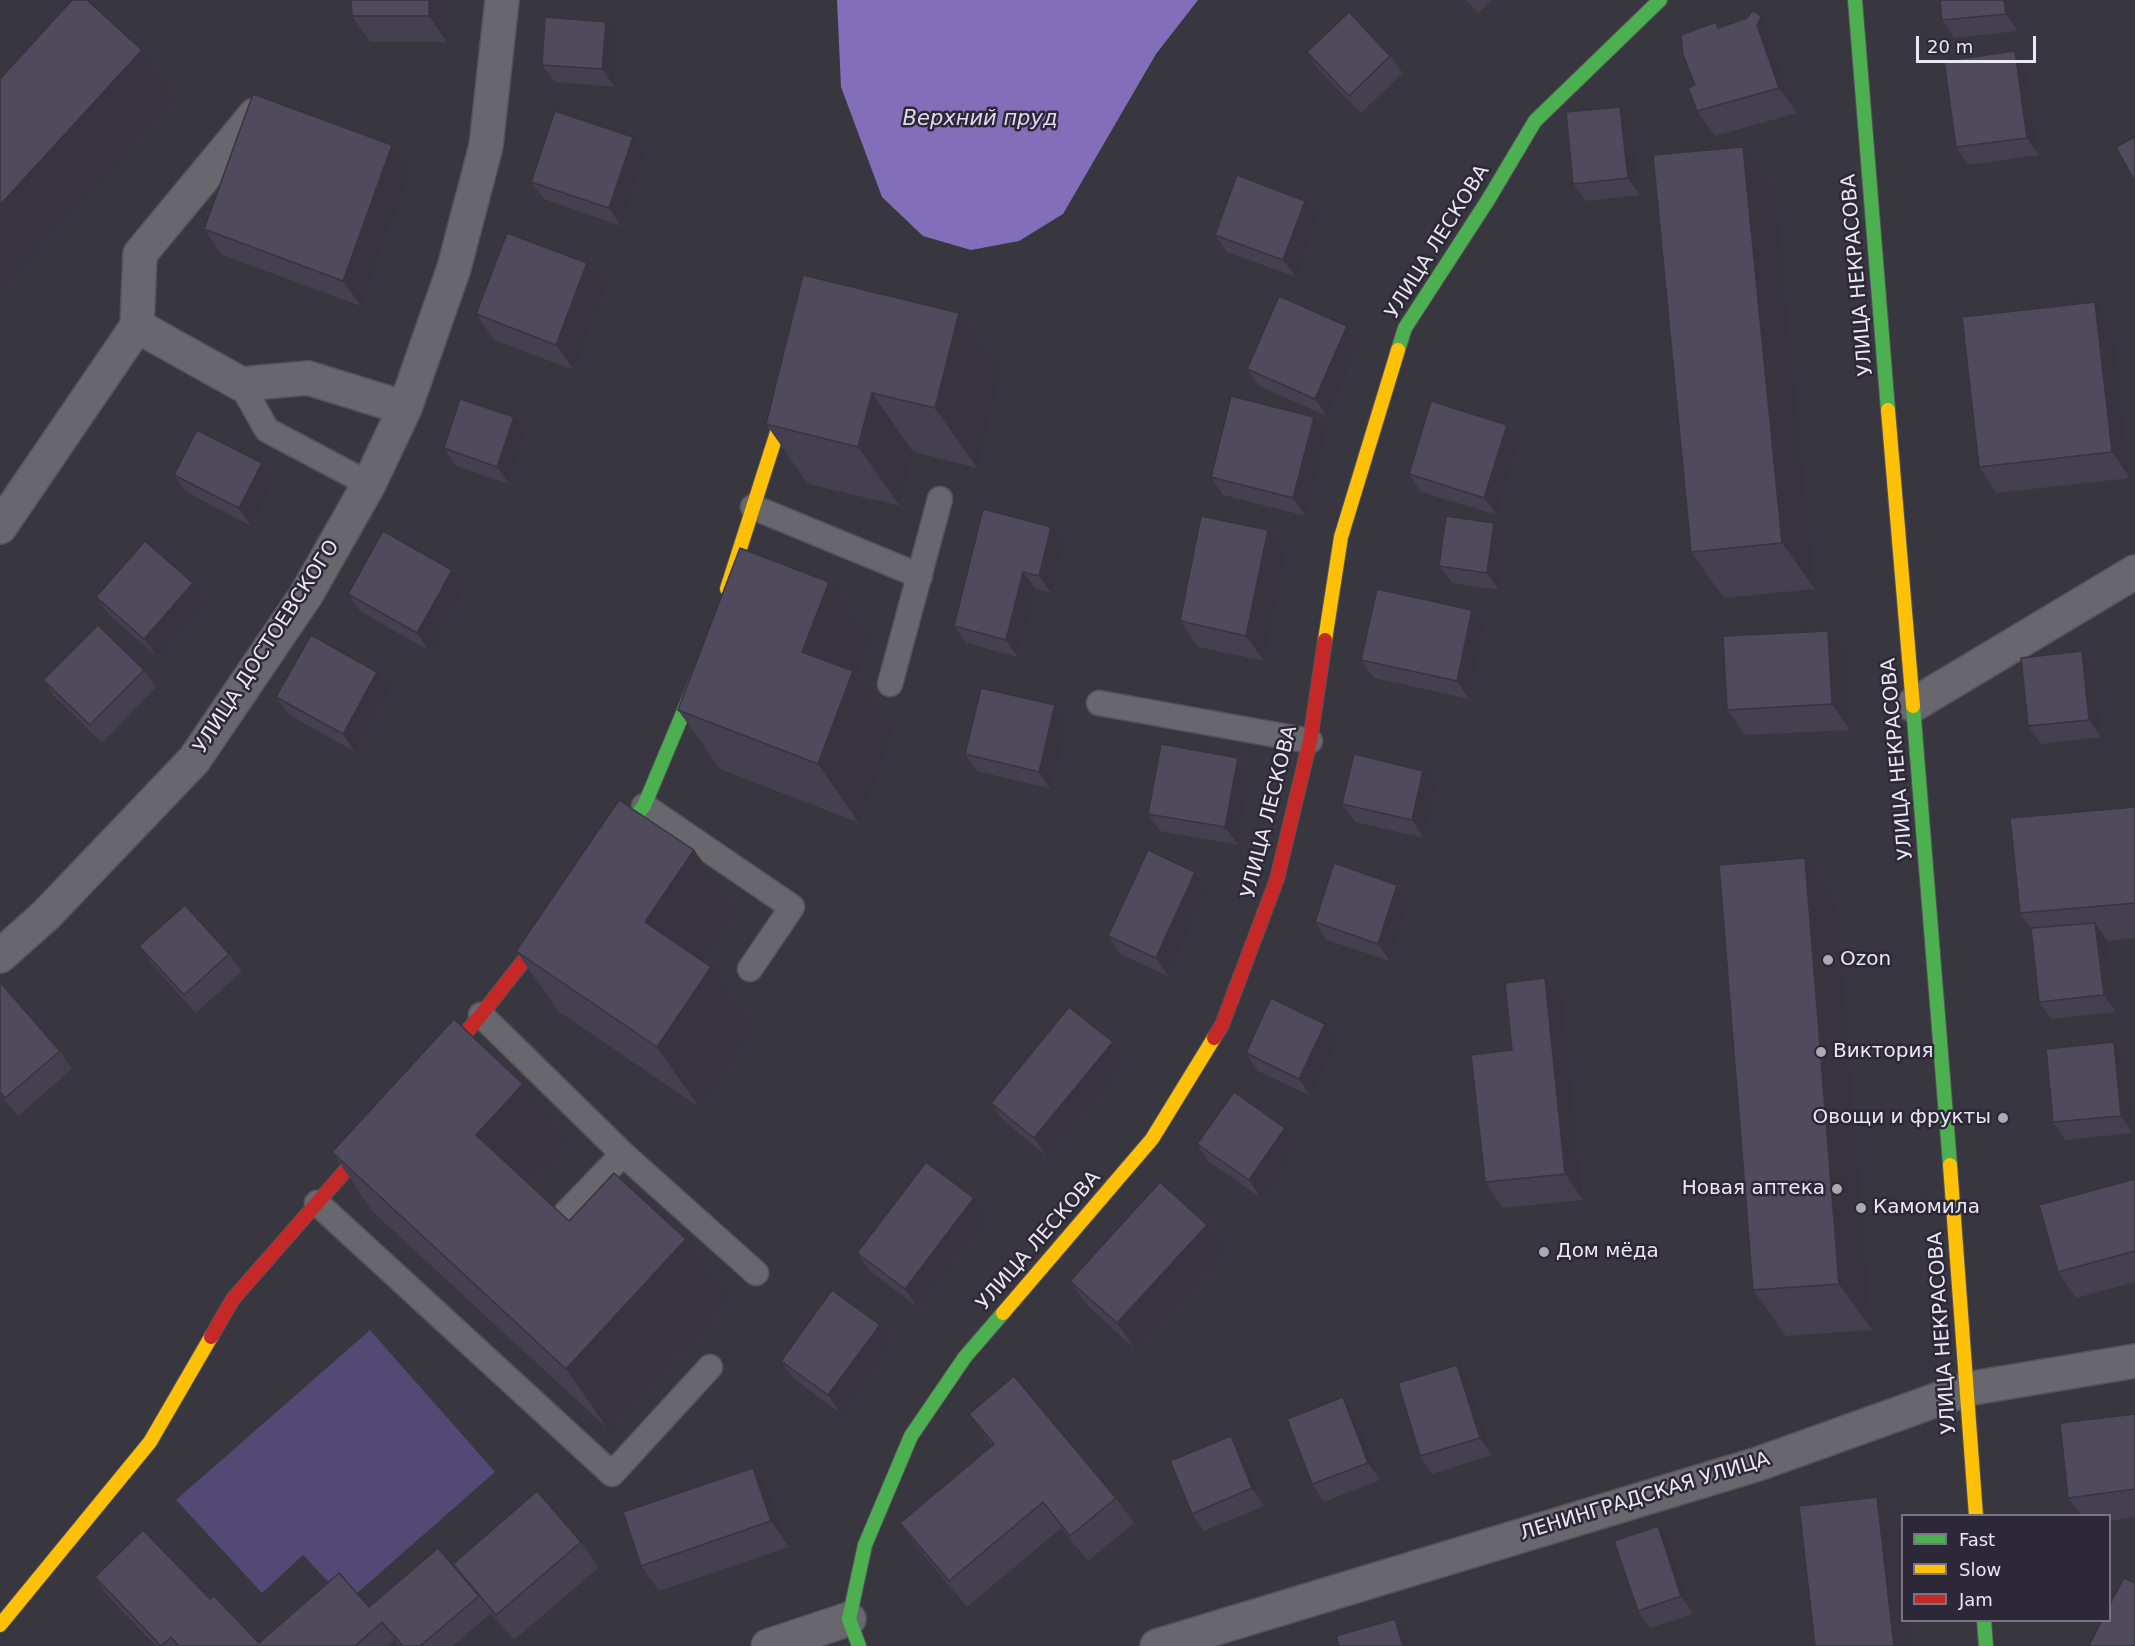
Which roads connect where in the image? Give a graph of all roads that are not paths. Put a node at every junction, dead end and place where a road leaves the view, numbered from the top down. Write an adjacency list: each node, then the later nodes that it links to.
1 (502, 0): 8 (street, УЛИЦА ДОСТОЕВСКОГО)
2 (1660, 0): 20 (street, УЛИЦА ЛЕСКОВА)
3 (1856, 0): 19 (street, УЛИЦА НЕКРАСОВА)
4 (255, 115): 5 (street)
5 (137, 326): 7 (street); 12 (street)
6 (794, 379): 11 (street)
7 (241, 384): 8 (street); 9 (lane)
8 (405, 408): 9 (street, УЛИЦА ДОСТОЕВСКОГО)
9 (369, 484): 24 (street, УЛИЦА ДОСТОЕВСКОГО)
10 (940, 499): 14 (lane)
11 (753, 507): 14 (lane); 15 (street)
12 (0, 527)
13 (2135, 572): 19 (street)
14 (920, 576): 17 (lane)
15 (724, 598)
16 (702, 666): 21 (street)
17 (890, 684)
18 (1099, 703): 20 (lane)
19 (1913, 705): 35 (street, УЛИЦА НЕКРАСОВА)
20 (1310, 741): 39 (street, УЛИЦА ЛЕСКОВА)
21 (644, 806): 22 (street); 25 (lane)
22 (601, 861)
23 (559, 915): 26 (street)
24 (0, 956)
25 (750, 969)
26 (481, 1015): 27 (street); 29 (lane)
27 (426, 1078)
28 (379, 1131): 30 (street)
29 (623, 1154): 31 (lane); 32 (lane)
30 (317, 1203): 34 (lane); 38 (street)
31 (567, 1212)
32 (756, 1273)
33 (2135, 1361): 35 (street, ЛЕНИНГРАДСКАЯ УЛИЦА)
34 (710, 1367)
35 (1966, 1389): 36 (street, УЛИЦА НЕКРАСОВА); 41 (street, ЛЕНИНГРАДСКАЯ УЛИЦА)
36 (1976, 1514)
37 (1984, 1622): 42 (street)
38 (0, 1625)
39 (854, 1633): 40 (street)
40 (768, 1646)
41 (1157, 1646)
42 (1986, 1646)

